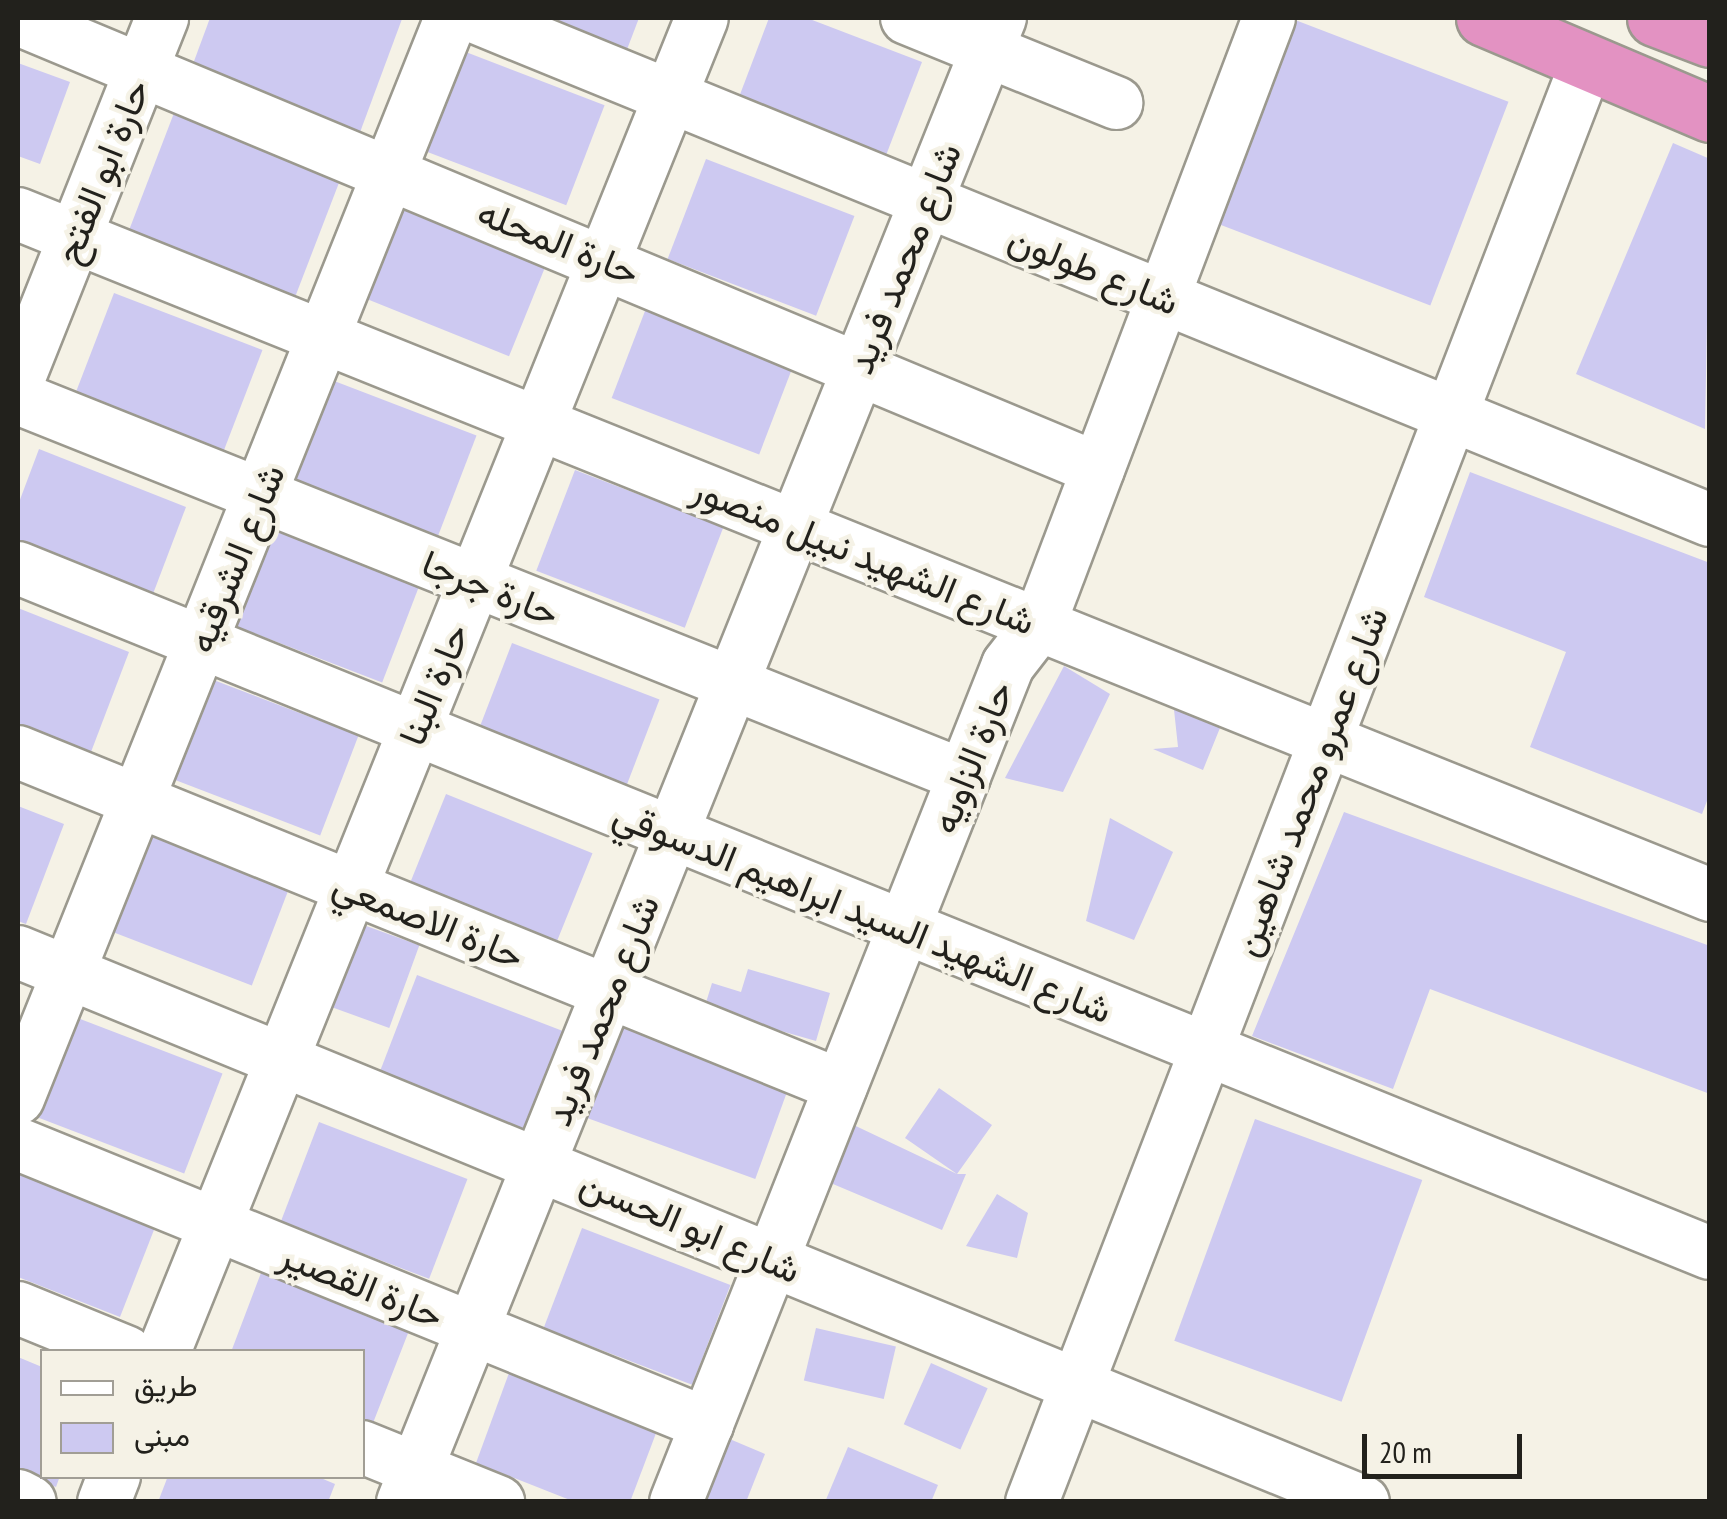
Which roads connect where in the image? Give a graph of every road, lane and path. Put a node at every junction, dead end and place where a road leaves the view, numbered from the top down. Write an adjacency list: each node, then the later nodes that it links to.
1 (162, 18): 13 (street, حارة ابو الفتح)
2 (451, 18): 17 (street, شارع الشرقيه)
3 (478, 18): 14 (street, شارع طولون)
4 (702, 18): 14 (street, حارة البنا)
5 (907, 18): 10 (street)
6 (1269, 18): 22 (street, حارة الزاويه)
7 (1484, 18): 12 (highway)
8 (1655, 18): 11 (highway)
9 (18, 20): 13 (street, حارة المحله)
10 (993, 34): 15 (street); 18 (street, شارع محمد فريد)
11 (1710, 39)
12 (1587, 62): 16 (highway); 27 (street, شارع عمرو محمد شاهين)
13 (141, 70): 17 (street, حارة المحله); 20 (street, حارة ابو الفتح)
14 (670, 96): 18 (street, شارع طولون); 21 (street, حارة البنا)
15 (1116, 103)
16 (1710, 114)
17 (390, 172): 21 (street, حارة المحله); 23 (street, شارع الشرقيه)
18 (926, 200): 22 (street, شارع طولون); 24 (street, شارع محمد فريد)
19 (18, 214): 20 (street, شارع الشهيد نبيل منصور)
20 (74, 237): 23 (street, شارع الشهيد نبيل منصور); 25 (street, حارة ابو الفتح)
21 (604, 260): 24 (street, حارة المحله); 28 (street, حارة البنا)
22 (1163, 297): 27 (street, شارع طولون); 29 (street, حارة الزاويه)
23 (323, 336): 28 (street, شارع الشهيد نبيل منصور); 30 (street, شارع الشرقيه)
24 (860, 365): 29 (street, حارة المحله); 32 (street, شارع محمد فريد)
25 (18, 380)
26 (18, 398): 30 (street, حارة جرجا)
27 (1451, 414): 31 (street, شارع طولون); 39 (street, شارع عمرو محمد شاهين)
28 (538, 423): 32 (street, شارع الشهيد نبيل منصور); 34 (street, حارة البنا)
29 (1098, 469): 35 (street, حارة الزاويه)
30 (260, 495): 34 (street, حارة جرجا); 36 (street, شارع الشرقيه)
31 (1710, 520)
32 (795, 527): 35 (street, شارع الشهيد نبيل منصور); 37 (street, شارع محمد فريد)
33 (18, 568): 36 (street, شارع الشهيد السيد ابراهيم الدسوقي)
34 (474, 580): 37 (street, حارة جرجا); 38 (street, حارة البنا)
35 (1039, 625): 39 (street, شارع الشهيد نبيل منصور); 41 (street, حارة الزاويه)
36 (200, 642): 38 (street, شارع الشهيد السيد ابراهيم الدسوقي); 42 (street, شارع الشرقيه)
37 (732, 683): 41 (street, حارة جرجا); 43 (street, شارع محمد فريد)
38 (415, 729): 43 (street, شارع الشهيد السيد ابراهيم الدسوقي); 44 (street, حارة البنا)
39 (1325, 740): 45 (street, شارع الشهيد نبيل منصور); 50 (street, شارع عمرو محمد شاهين)
40 (18, 752): 42 (street, حارة الاصمعي)
41 (964, 776): 46 (street, حارة الزاويه)
42 (137, 800): 44 (street, حارة الاصمعي); 48 (street, شارع الشرقيه)
43 (672, 833): 46 (street, شارع الشهيد السيد ابراهيم الدسوقي); 49 (street, شارع محمد فريد)
44 (351, 887): 49 (street, حارة الاصمعي); 51 (street, حارة البنا)
45 (1710, 894)
46 (904, 927): 50 (street, شارع الشهيد السيد ابراهيم الدسوقي); 52 (street, حارة الزاويه)
47 (18, 952): 48 (street, شارع ابو الحسن)
48 (68, 972): 51 (street, شارع ابو الحسن); 53 (street, شارع الشرقيه)
49 (609, 991): 52 (street, حارة الاصمعي); 55 (street, شارع محمد فريد)
50 (1206, 1049): 57 (street, شارع الشهيد السيد ابراهيم الدسوقي); 63 (street, شارع عمرو محمد شاهين)
51 (282, 1058): 55 (street, شارع ابو الحسن); 56 (street, حارة البنا)
52 (841, 1086): 58 (street, حارة الزاويه)
53 (18, 1098)
54 (18, 1144): 56 (street, حارة القصير)
55 (540, 1162): 58 (street, شارع ابو الحسن); 60 (street, شارع محمد فريد)
56 (215, 1225): 60 (street, حارة القصير); 62 (street, حارة البنا)
57 (1710, 1254)
58 (772, 1259): 63 (street, شارع ابو الحسن); 64 (street, حارة الزاويه)
59 (18, 1308): 61 (street)
60 (472, 1329): 64 (street, حارة القصير); 66 (street, شارع محمد فريد)
61 (119, 1349)
62 (165, 1349)
63 (1077, 1386): 71 (street, شارع عمرو محمد شاهين); 72 (street, شارع ابو الحسن)
64 (706, 1424): 70 (street, حارة الزاويه)
65 (365, 1449): 66 (street)
66 (410, 1485): 69 (street)
67 (18, 1496): 68 (street)
68 (30, 1502)
69 (498, 1502)
70 (676, 1502)
71 (1032, 1502)
72 (1363, 1502)

